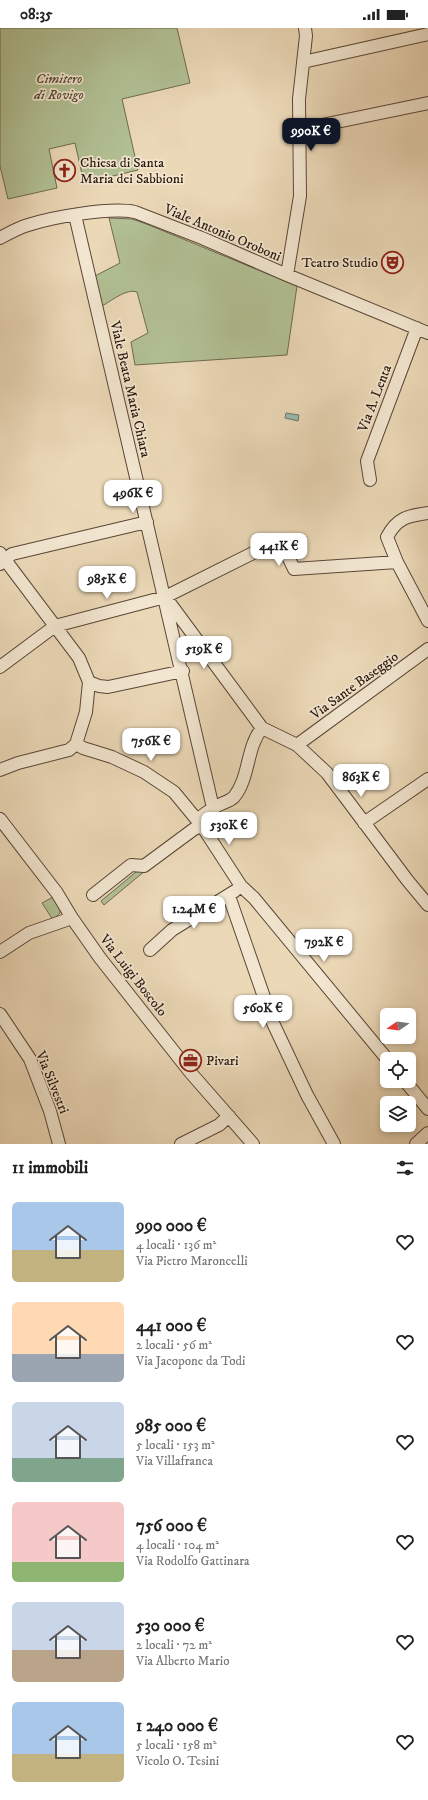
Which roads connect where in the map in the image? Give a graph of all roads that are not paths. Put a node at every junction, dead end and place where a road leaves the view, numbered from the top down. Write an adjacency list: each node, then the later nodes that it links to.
1 (305, 28): 3 (street)
2 (428, 34): 3 (street)
3 (303, 62): 5 (street)
4 (428, 103): 5 (street)
5 (298, 130): 8 (street)
6 (75, 216): 7 (street, Viale Antonio Oroboni); 8 (street, Viale Antonio Oroboni); 12 (street, Viale Beata Maria Chiara)
7 (0, 238)
8 (287, 275): 9 (street, Viale Antonio Oroboni)
9 (422, 330): 10 (street, Via A. Lenta)
10 (370, 480)
11 (428, 513): 14 (street)
12 (147, 522): 13 (street); 15 (street, Viale Beata Maria Chiara)
13 (2, 559): 17 (street)
14 (398, 562): 15 (street); 16 (street)
15 (165, 597): 17 (street); 20 (street, Viale Beata Maria Chiara); 22 (street)
16 (428, 621)
17 (55, 626): 19 (street); 21 (street)
18 (428, 649): 24 (street, Via Sante Baseggio)
19 (0, 667)
20 (183, 671): 21 (street); 27 (street, Viale Beata Maria Chiara)
21 (89, 682): 23 (street)
22 (262, 728): 24 (street); 27 (street)
23 (76, 744): 25 (street); 29 (street)
24 (297, 745): 30 (street)
25 (0, 770)
26 (428, 779): 30 (street)
27 (214, 808): 29 (street)
28 (0, 819): 35 (street, Via Luigi Boscolo)
29 (200, 823): 31 (street); 32 (street)
30 (364, 823): 34 (street)
31 (241, 886): 33 (street); 39 (street)
32 (93, 895)
33 (229, 896): 36 (street); 47 (street)
34 (428, 905)
35 (72, 918): 37 (street); 42 (street, Via Luigi Boscolo)
36 (150, 950)
37 (0, 952)
38 (0, 1014): 44 (street, Via Silvestri)
39 (381, 1052)
40 (411, 1088): 41 (street)
41 (428, 1109)
42 (229, 1116): 45 (street); 46 (street, Via Luigi Boscolo)
43 (428, 1133): 48 (street)
44 (59, 1144)
45 (181, 1144)
46 (253, 1144)
47 (334, 1144)
48 (416, 1144)

